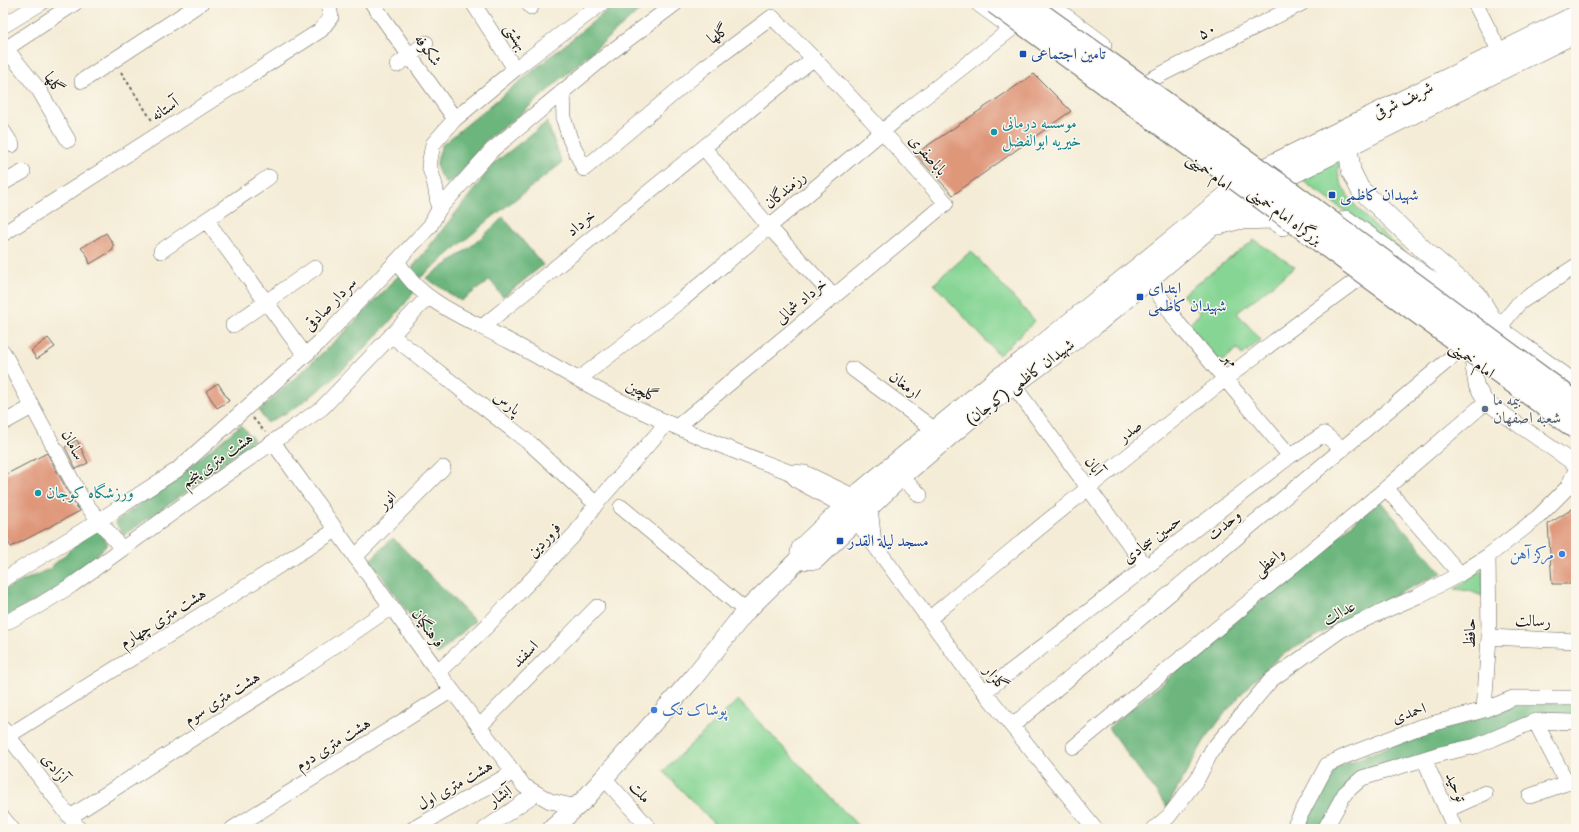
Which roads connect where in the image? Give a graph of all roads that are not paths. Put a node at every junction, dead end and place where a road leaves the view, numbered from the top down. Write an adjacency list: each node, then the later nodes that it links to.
1 (41, 3): 16 (street)
2 (76, 3): 21 (street)
3 (201, 3): 27 (street)
4 (328, 3): 48 (street, آستانه)
5 (372, 3): 22 (street, شکوفه)
6 (473, 3): 25 (street, بهشتی)
7 (602, 3): 25 (street)
8 (676, 3): 28 (street, سردار صادقی)
9 (980, 3): 17 (main road, امام خمینی)
10 (995, 3): 75 (highway, بزرگراه امام خمینی, bridge)
11 (1025, 3): 71 (highway, بزرگراه امام خمینی, bridge)
12 (1045, 3): 26 (main road)
13 (1302, 3): 26 (street, ۵۰)
14 (1475, 3): 20 (street)
15 (1576, 15): 20 (main road, شریف شرقی)
16 (3, 26)
17 (1014, 27): 31 (street, رزمندگان); 41 (main road, امام خمینی)
18 (1576, 33): 35 (main road, شریف شرقی)
19 (426, 43): 22 (street)
20 (1500, 52): 36 (main road, شریف شرقی)
21 (5, 53): 32 (street, گلها)
22 (410, 55): 24 (street); 29 (street, شکوفه)
23 (814, 58): 28 (street, گلها); 31 (street, گلها); 34 (street, خرداد)
24 (397, 65)
25 (515, 70): 29 (street)
26 (1150, 80): 36 (main road)
27 (82, 81)
28 (563, 90): 43 (street, سردار صادقی)
29 (455, 119): 43 (street)
30 (3, 131): 33 (street)
31 (883, 131): 42 (street, باباصفری); 46 (street, رزمندگان)
32 (68, 140)
33 (12, 145)
34 (704, 148): 46 (street); 59 (street, خرداد)
35 (1348, 148): 39 (main road, شریف شرقی); 60 (main road)
36 (1268, 166): 39 (main road); 41 (main road, شریف شرقی)
37 (23, 172): 40 (street)
38 (268, 177): 45 (street)
39 (1285, 178): 41 (main road, شریف شرقی); 60 (main road)
40 (3, 183)
41 (1239, 195): 44 (main road, امام خمینی); 47 (main road, شهیدان کاظمی (کوجان)); 76 (main road, شهیدان کاظمی (کوجان))
42 (946, 202): 56 (street, خرداد شمالی)
43 (439, 209): 50 (street, سردار صادقی)
44 (1273, 219): 47 (main road); 53 (main road, امام خمینی)
45 (206, 220): 49 (street); 57 (street)
46 (769, 227): 56 (street); 66 (street, رزمندگان)
47 (1211, 227): 54 (main road, شهیدان کاظمی (کوجان))
48 (3, 234)
49 (161, 250)
50 (398, 261): 55 (street, گلچین); 63 (street, سردار صادقی)
51 (1576, 266): 60 (street)
52 (315, 268): 57 (street)
53 (1358, 279): 64 (main road, امام خمینی); 67 (street, صدر)
54 (1149, 280): 67 (street, مهر); 69 (main road, شهیدان کاظمی (کوجان))
55 (428, 297): 59 (street, گلچین); 61 (street, هشت متری پنجم)
56 (834, 297): 74 (street, خرداد شمالی)
57 (266, 302): 58 (street); 63 (street)
58 (233, 325)
59 (482, 327): 66 (street, گلچین)
60 (1498, 329): 68 (main road)
61 (391, 335): 78 (street, هشت متری پنجم); 88 (street, پارس)
62 (3, 352): 72 (street, سامان)
63 (305, 355): 91 (street, سردار صادقی)
64 (1466, 356): 70 (street); 77 (main road, امام خمینی); 79 (street, وحدت)
65 (854, 369): 76 (street, ارمغان)
66 (579, 379): 74 (street, گلچین)
67 (1225, 380): 80 (street, مهر); 85 (street, صدر)
68 (1576, 385)
69 (1014, 386): 84 (main road, شهیدان کاظمی (کوجان)); 85 (street, آبان)
70 (1486, 402): 81 (street); 86 (street, واعظی)
71 (1576, 403)
72 (32, 407): 73 (street); 91 (street, سامان)
73 (3, 423)
74 (673, 425): 88 (street, فروردین); 90 (street, گلچین)
75 (1576, 428)
76 (935, 430): 90 (main road, شهیدان کاظمی (کوجان))
77 (1576, 436)
78 (273, 442): 92 (street, فرهنگیان); 93 (street, هشت متری پنجم)
79 (1343, 448): 80 (street, حسین سجادی); 113 (street, وحدت)
80 (1290, 456): 96 (street, حسین سجادی)
81 (1576, 464)
82 (443, 468): 95 (street, انور)
83 (1576, 470): 94 (street, عدالت)
84 (901, 477): 87 (street); 90 (main road, شهیدان کاظمی (کوجان))
85 (1088, 488): 96 (street, آبان); 102 (street, صدر)
86 (1386, 488): 97 (street); 116 (street, واعظی)
87 (920, 495)
88 (596, 504): 106 (street, فروردین)
89 (621, 507): 101 (street)
90 (856, 508): 101 (main road, شهیدان کاظمی (کوجان)); 102 (street, گلزار)
91 (100, 520): 93 (street, سامان); 98 (street, سردار صادقی)
92 (336, 530): 95 (street, فرهنگیان); 115 (street, هشت متری چهارم)
93 (122, 549): 103 (street, هشت متری پنجم)
94 (1488, 556): 97 (street, عدالت); 104 (street, حافظ)
95 (356, 557): 99 (street, فرهنگیان)
96 (1146, 566): 108 (street, حسین سجادی)
97 (1460, 574): 135 (street, عدالت)
98 (3, 580)
99 (391, 607): 106 (street, فرهنگیان); 127 (street, هشت متری سوم)
100 (597, 608): 114 (street, اسفند)
101 (746, 611): 119 (main road, شهیدان کاظمی (کوجان))
102 (930, 618): 108 (street, گلزار)
103 (3, 624)
104 (1489, 637): 105 (street, رسالت); 110 (street, حافظ)
105 (1576, 641)
106 (438, 672): 107 (street, فرهنگیان)
107 (452, 690): 114 (street, فرهنگیان); 129 (street, هشت متری دوم)
108 (984, 692): 113 (street, گلزار)
109 (1576, 698): 110 (street, احمدی)
110 (1484, 710): 136 (street, احمدی)
111 (1535, 721): 112 (street); 117 (street); 120 (street)
112 (1576, 722)
113 (1012, 726): 134 (street, گلزار)
114 (479, 727): 118 (street, فرهنگیان)
115 (8, 741): 127 (street, آزادی)
116 (1074, 747)
117 (1424, 759): 125 (street, توحید); 137 (street)
118 (514, 772): 121 (street, فرهنگیان); 130 (street, هشت متری اول)
119 (604, 778): 124 (main road, شهیدان کاظمی (کوجان)); 133 (street, ملت)
120 (1571, 782): 123 (street)
121 (536, 793): 124 (street, فرهنگیان); 131 (street, آبشار)
122 (1485, 793): 125 (street)
123 (1530, 796)
124 (577, 807): 132 (main road, شهیدان کاظمی (کوجان))
125 (1447, 810): 138 (street, توحید)
126 (3, 818): 128 (street)
127 (74, 823)
128 (12, 829)
129 (232, 829)
130 (413, 829)
131 (485, 829)
132 (552, 829)
133 (650, 829)
134 (1094, 829)
135 (1154, 829)
136 (1293, 829)
137 (1325, 829)
138 (1455, 829)

